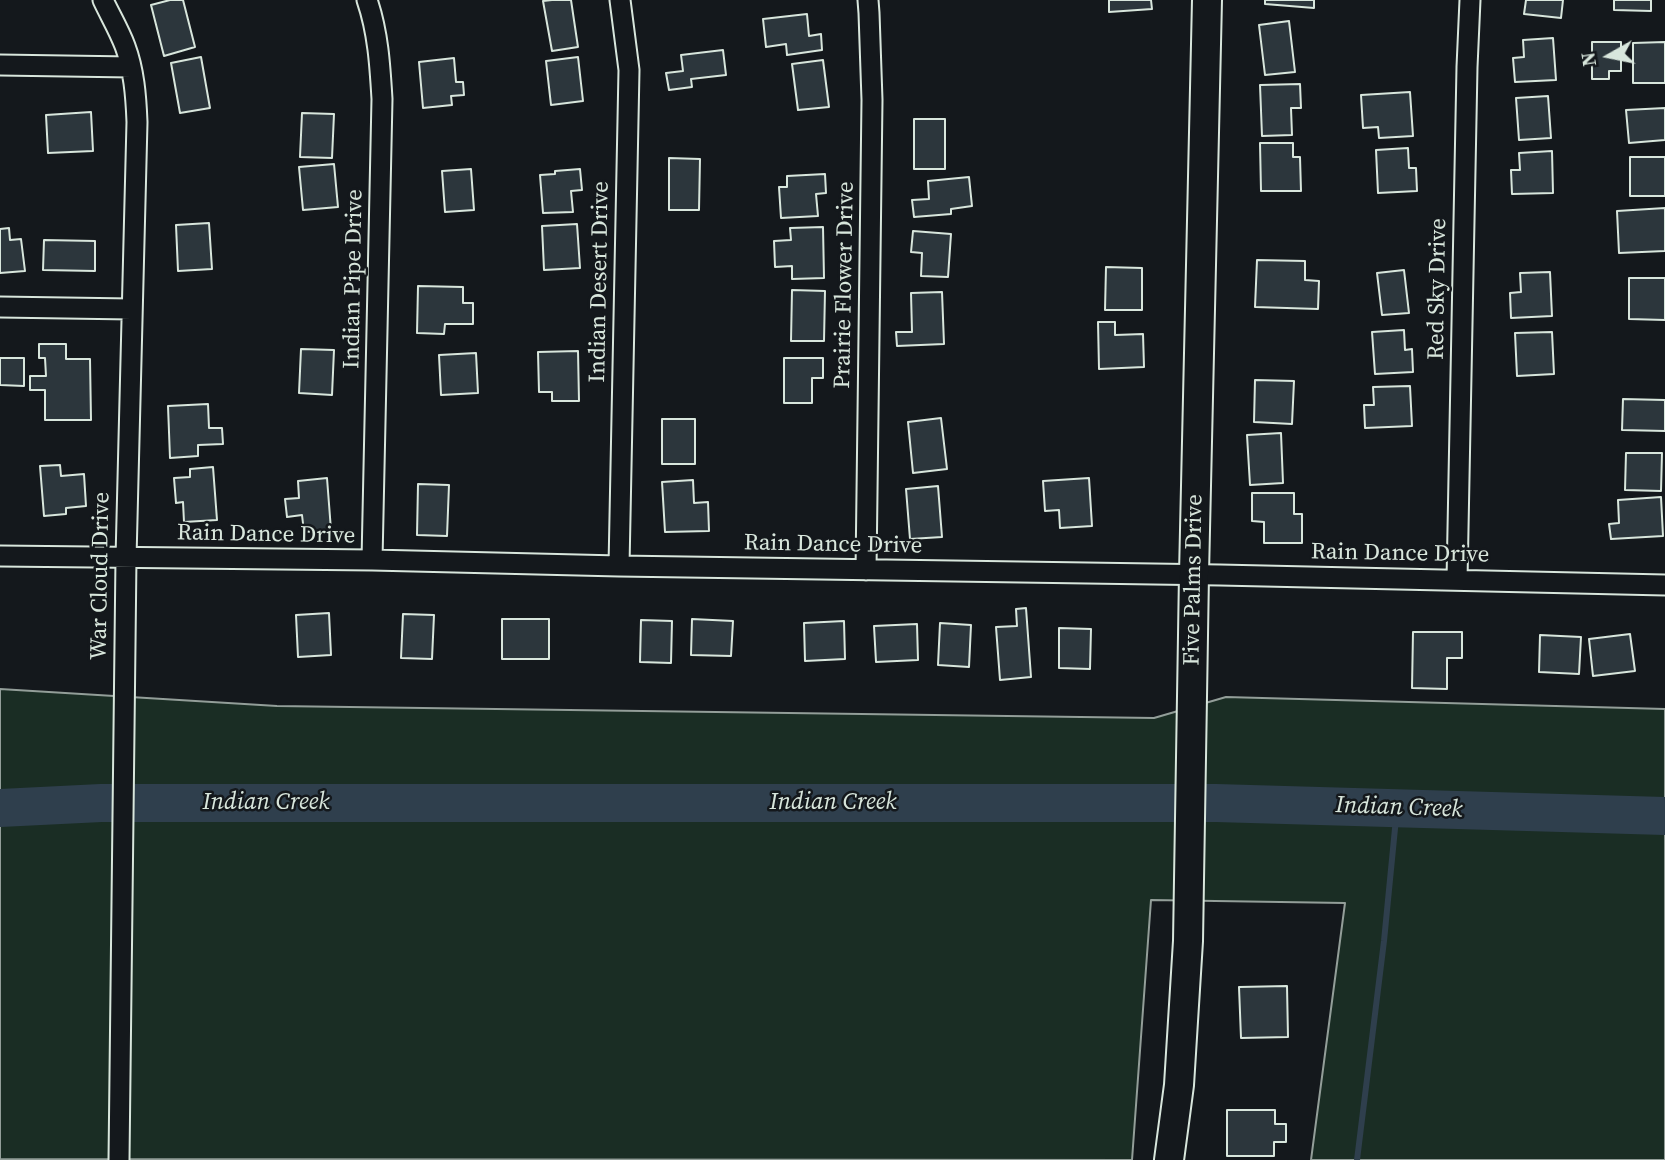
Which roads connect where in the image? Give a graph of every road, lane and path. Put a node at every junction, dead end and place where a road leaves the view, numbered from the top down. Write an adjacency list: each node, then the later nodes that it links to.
1 (103, 0): 8 (street, War Cloud Drive)
2 (367, 0): 13 (street, Indian Pipe Drive)
3 (620, 0): 14 (street, Indian Desert Drive)
4 (868, 0): 15 (street, Prairie Flower Drive)
5 (1207, 0): 16 (street, Five Palms Drive)
6 (1470, 0): 17 (street, Red Sky Drive)
7 (0, 65): 8 (street)
8 (131, 67): 10 (street, War Cloud Drive)
9 (0, 307): 10 (street)
10 (131, 309): 12 (street, War Cloud Drive)
11 (0, 556): 12 (street, Rain Dance Drive)
12 (126, 558): 13 (street, Rain Dance Drive); 19 (street, War Cloud Drive)
13 (372, 560): 14 (street, Rain Dance Drive)
14 (619, 566): 15 (street, Rain Dance Drive)
15 (866, 570): 16 (street, Rain Dance Drive)
16 (1194, 574): 17 (street, Rain Dance Drive); 20 (street, Five Palms Drive)
17 (1457, 580): 18 (street, Rain Dance Drive)
18 (1665, 585)
19 (119, 1160)
20 (1169, 1160)

